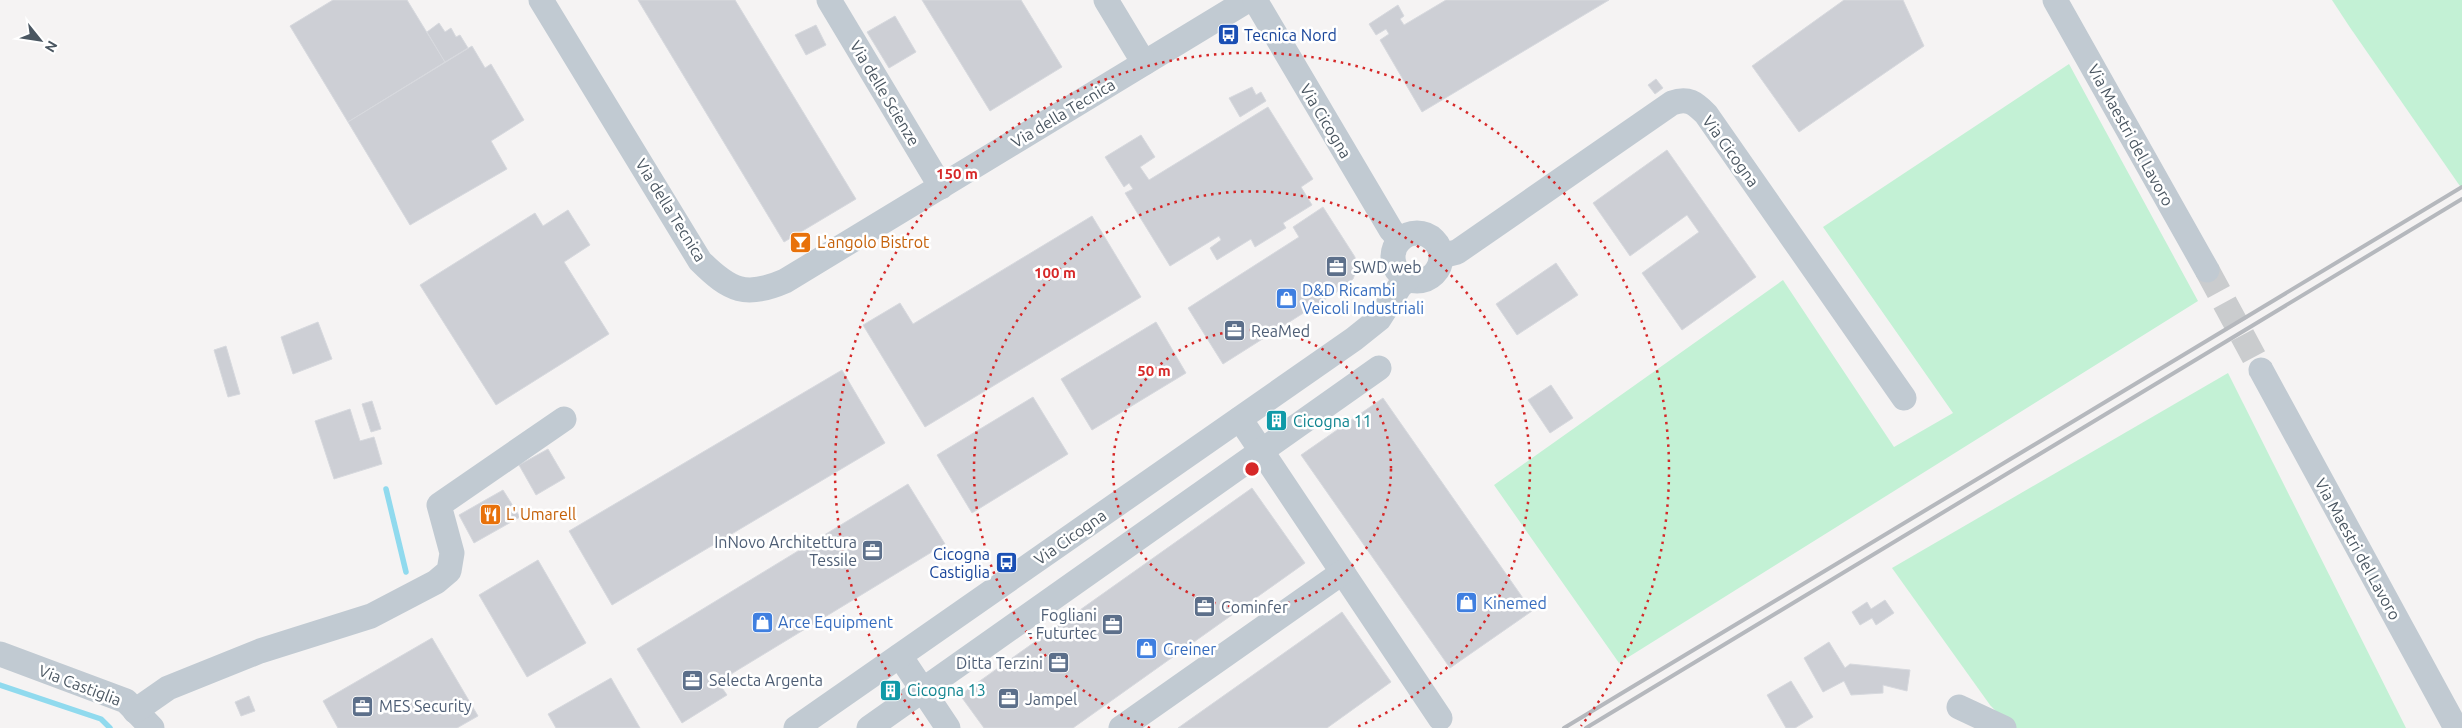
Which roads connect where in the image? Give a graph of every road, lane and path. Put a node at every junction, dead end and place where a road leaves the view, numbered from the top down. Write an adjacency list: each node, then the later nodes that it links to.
1 (541, 0): 8 (street, Via della Tecnica)
2 (829, 0): 8 (street, Via delle Scienze)
3 (1106, 0): 7 (street)
4 (1248, 0): 7 (street, Via della Tecnica)
5 (1255, 0): 9 (street, Via Cicogna)
6 (2055, 0): 11 (street, Via Maestri del Lavoro)
7 (1144, 63): 8 (street, Via della Tecnica)
8 (941, 187)
9 (1400, 240): 10 (street); 12 (street)
10 (1441, 256): 12 (street); 15 (street, Via Cicogna)
11 (2207, 270)
12 (1408, 279): 17 (street, Via Cicogna)
13 (1379, 368): 18 (street)
14 (2261, 370): 31 (street, Via Maestri del Lavoro)
15 (1904, 398)
16 (564, 419): 25 (street)
17 (1240, 419): 18 (street); 21 (street, Via Cicogna)
18 (1262, 451): 19 (street); 22 (street)
19 (1342, 572): 24 (street); 29 (street)
20 (0, 654): 25 (street, Via Castiglia)
21 (900, 656): 22 (street); 26 (street, Via Cicogna)
22 (923, 690): 27 (street); 28 (street)
23 (1959, 707): 30 (street)
24 (1440, 718)
25 (143, 719)
26 (796, 728)
27 (869, 728)
28 (948, 728)
29 (1121, 728)
30 (2004, 728)
31 (2456, 728)

